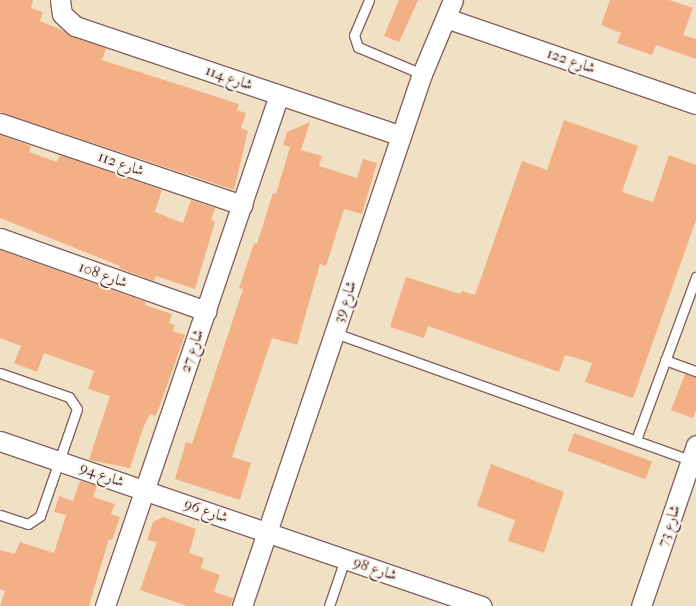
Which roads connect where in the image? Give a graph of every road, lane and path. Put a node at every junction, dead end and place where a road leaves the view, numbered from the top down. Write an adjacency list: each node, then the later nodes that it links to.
1 (369, 0): 5 (lane)
2 (454, 0): 4 (street, شارع 39)
3 (61, 7): 6 (street, شارع 114)
4 (446, 18): 5 (street, شارع 39); 7 (street, شارع 122)
5 (422, 74): 9 (street, شارع 39)
6 (280, 95): 9 (street, شارع 114); 10 (street, شارع 27)
7 (696, 104)
8 (0, 123): 10 (street, شارع 112)
9 (401, 136): 14 (street, شارع 39)
10 (242, 206): 13 (street, شارع 27)
11 (0, 238): 13 (street, شارع 108)
12 (696, 277): 15 (lane)
13 (206, 311): 22 (street, شارع 27)
14 (335, 333): 18 (lane); 24 (street, شارع 39)
15 (666, 360): 16 (lane); 18 (lane)
16 (696, 371)
17 (0, 373): 21 (lane)
18 (636, 440): 20 (lane)
19 (0, 441): 21 (street, شارع 94)
20 (694, 456): 30 (street, شارع 73)
21 (60, 460): 22 (street, شارع 94); 23 (lane)
22 (144, 490): 24 (street, شارع 96); 26 (street, شارع 27)
23 (0, 515)
24 (268, 532): 25 (street, شارع 98); 27 (street, شارع 39)
25 (346, 559): 28 (lane); 29 (street, شارع 98)
26 (105, 606)
27 (242, 606)
28 (329, 606)
29 (482, 606)
30 (642, 606)

